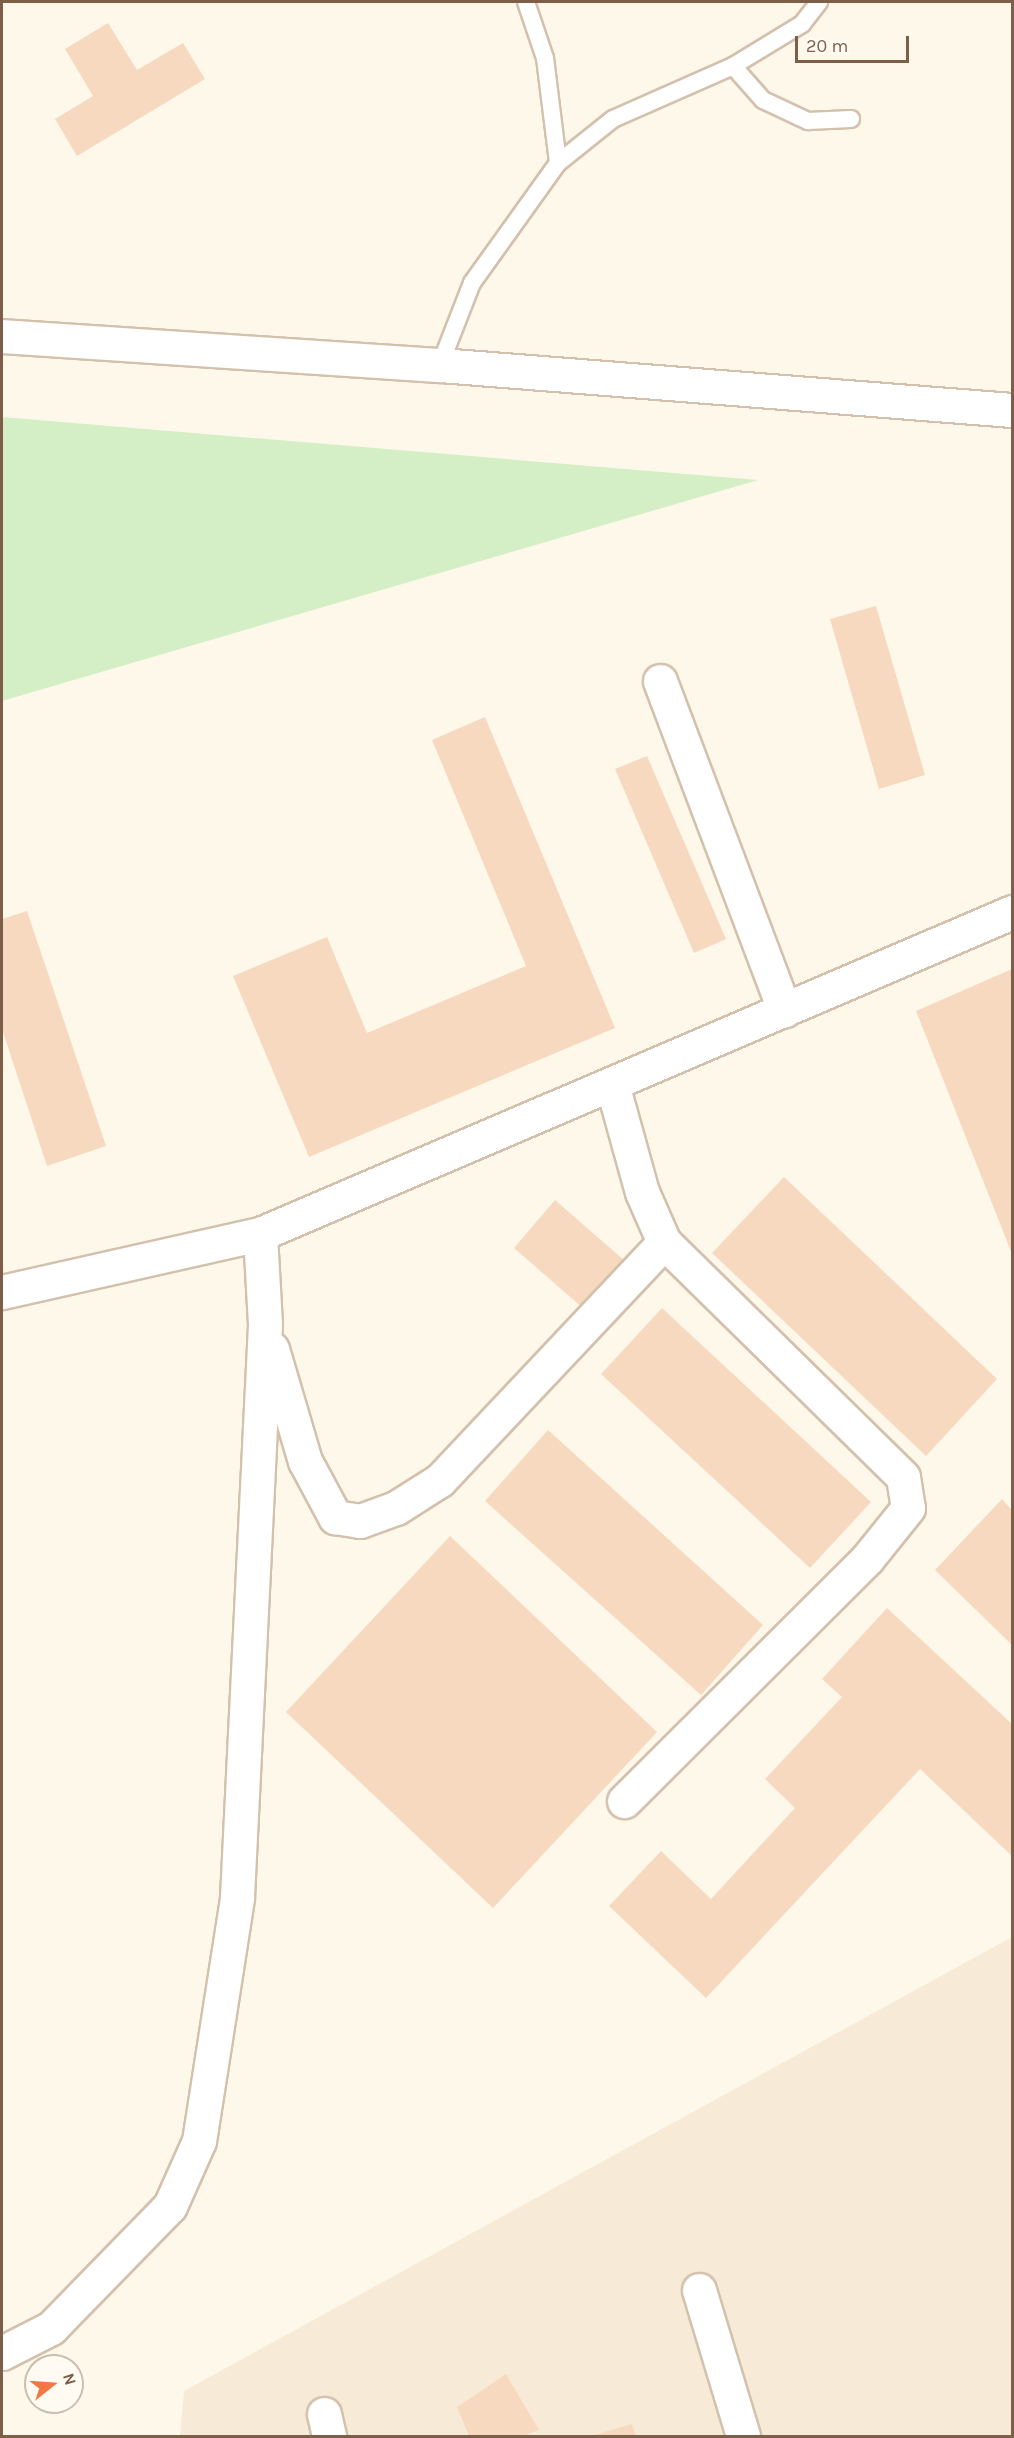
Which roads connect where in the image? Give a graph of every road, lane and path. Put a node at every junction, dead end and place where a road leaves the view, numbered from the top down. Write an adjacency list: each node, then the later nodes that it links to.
1 (526, 2): 5 (lane)
2 (819, 2): 3 (lane)
3 (733, 66): 4 (lane); 5 (lane)
4 (850, 119)
5 (558, 164): 7 (lane)
6 (2, 336): 7 (street)
7 (440, 365): 8 (street)
8 (1012, 410)
9 (660, 681): 11 (street)
10 (1012, 912): 11 (street)
11 (784, 1010): 12 (street)
12 (612, 1084): 13 (street); 14 (street)
13 (261, 1233): 15 (street); 16 (street)
14 (664, 1242): 16 (street); 17 (street)
15 (2, 1292)
16 (265, 1324): 19 (street)
17 (624, 1802)
18 (699, 2290): 20 (street)
19 (2, 2353)
20 (743, 2436)

